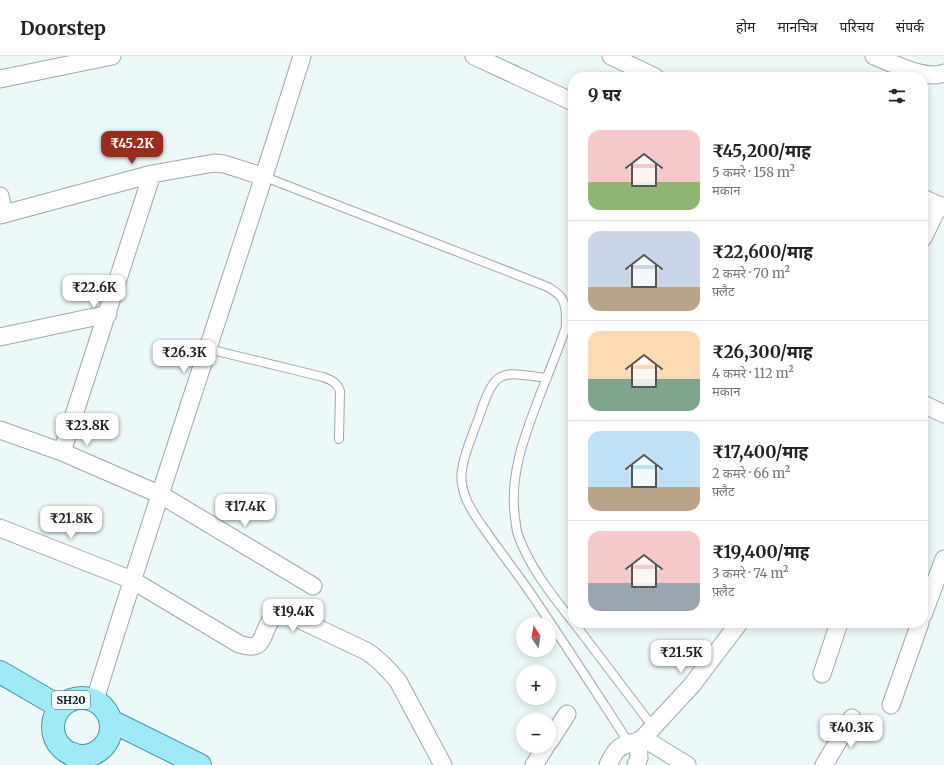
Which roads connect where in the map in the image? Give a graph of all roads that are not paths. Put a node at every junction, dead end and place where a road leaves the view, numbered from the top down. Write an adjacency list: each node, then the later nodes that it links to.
1 (112, 56): 10 (street)
2 (302, 56): 13 (street)
3 (474, 56): 11 (street)
4 (611, 56): 6 (street)
5 (874, 56): 7 (street)
6 (645, 72)
7 (918, 72)
8 (944, 73): 9 (street)
9 (928, 75)
10 (0, 79)
11 (568, 100)
12 (152, 174): 13 (street); 17 (street); 19 (street)
13 (265, 177): 21 (street); 22 (lane)
14 (0, 196): 17 (street)
15 (928, 200): 16 (street)
16 (941, 207): 18 (street)
17 (2, 214)
18 (928, 229)
19 (108, 314): 20 (street); 27 (street)
20 (0, 337)
21 (208, 349): 26 (lane); 28 (street)
22 (547, 378): 35 (lane); 49 (lane)
23 (928, 406): 24 (street)
24 (944, 414)
25 (0, 430): 27 (street)
26 (338, 439)
27 (62, 452): 28 (street)
28 (161, 495): 31 (street); 32 (street)
29 (0, 528): 31 (street)
30 (944, 559): 33 (street)
31 (132, 580): 42 (street); 53 (street)
32 (313, 586)
33 (933, 593): 34 (street)
34 (928, 604)
35 (568, 616)
36 (576, 628): 49 (lane)
37 (735, 628): 49 (street)
38 (837, 628): 41 (street)
39 (918, 628): 43 (street)
40 (0, 672): 44 (main road, SH20)
41 (822, 674)
42 (95, 700): 44 (main road, SH20); 47 (main road, SH20)
43 (891, 705)
44 (60, 707): 51 (main road, SH20)
45 (567, 714): 48 (street)
46 (852, 718): 58 (street)
47 (111, 721): 51 (main road, SH20); 52 (main road)
48 (556, 731)
49 (641, 737): 55 (street); 56 (street); 57 (street)
50 (542, 753): 54 (street)
51 (78, 760)
52 (200, 765)
53 (443, 765)
54 (534, 765)
55 (608, 765)
56 (636, 765)
57 (687, 765)
58 (824, 765)

